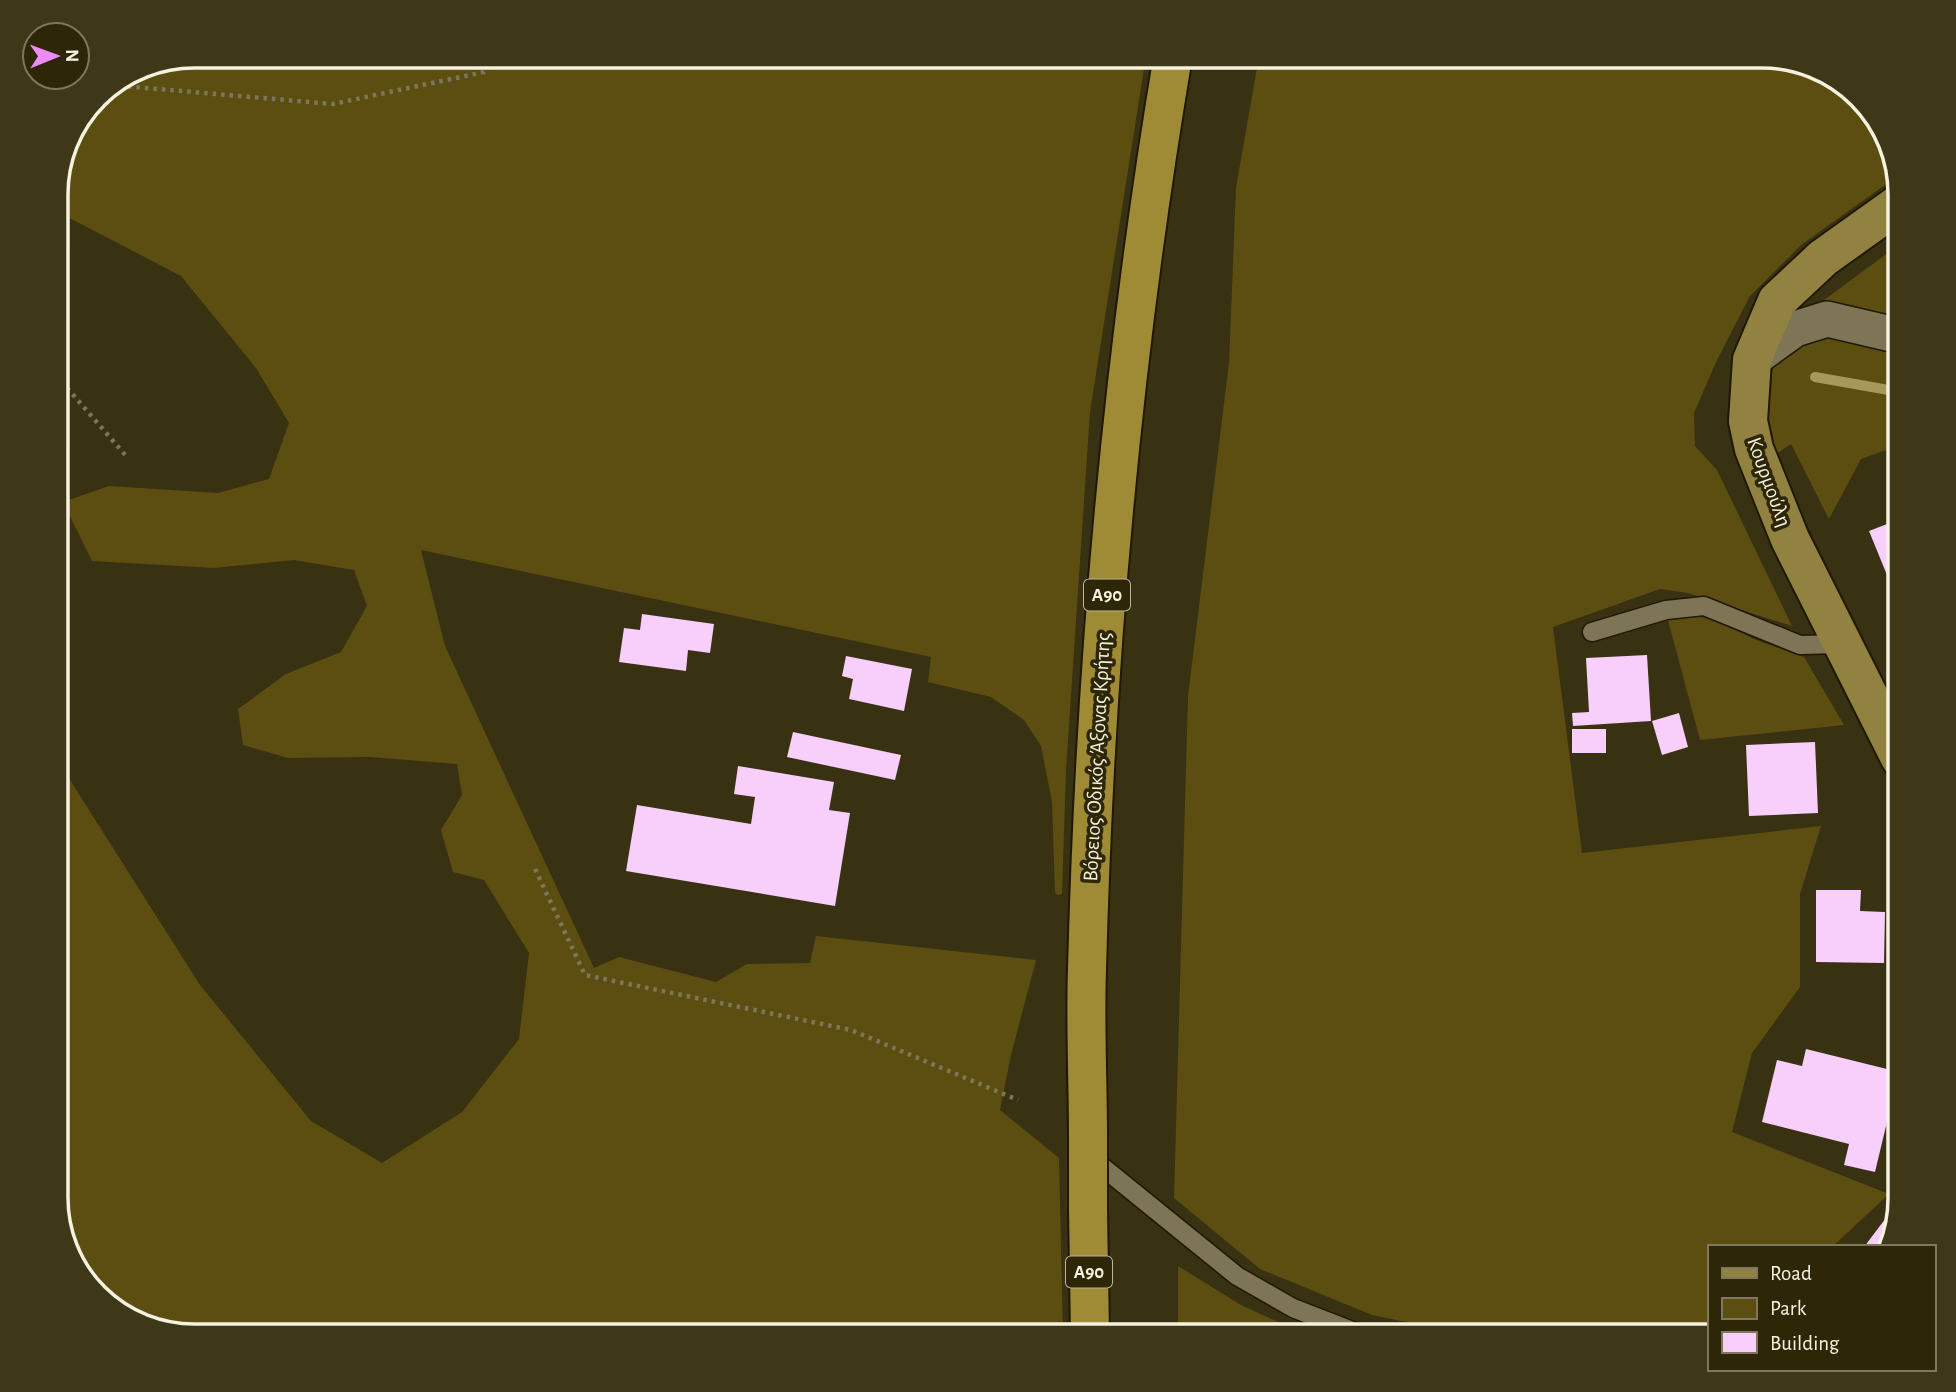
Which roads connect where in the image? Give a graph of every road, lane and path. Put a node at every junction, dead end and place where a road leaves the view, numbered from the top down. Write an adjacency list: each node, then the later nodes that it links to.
1 (1171, 68): 14 (highway, Βόρειος Οδικός Άξονας Κρήτης / Α90)
2 (488, 69): 3 (path)
3 (128, 86)
4 (1888, 212): 6 (main road, Κουρμούλη)
5 (1888, 333): 6 (street)
6 (1752, 360): 10 (main road, Κουρμούλη)
7 (69, 389): 8 (path)
8 (127, 457)
9 (1592, 632): 10 (lane)
10 (1842, 644): 11 (main road, Κουρμούλη)
11 (1888, 734)
12 (535, 869): 13 (path)
13 (1018, 1100)
14 (1084, 1143): 15 (highway, Βόρειος Οδικός Άξονας Κρήτης / Α90, bridge); 16 (lane)
15 (1090, 1324)
16 (1334, 1324)

